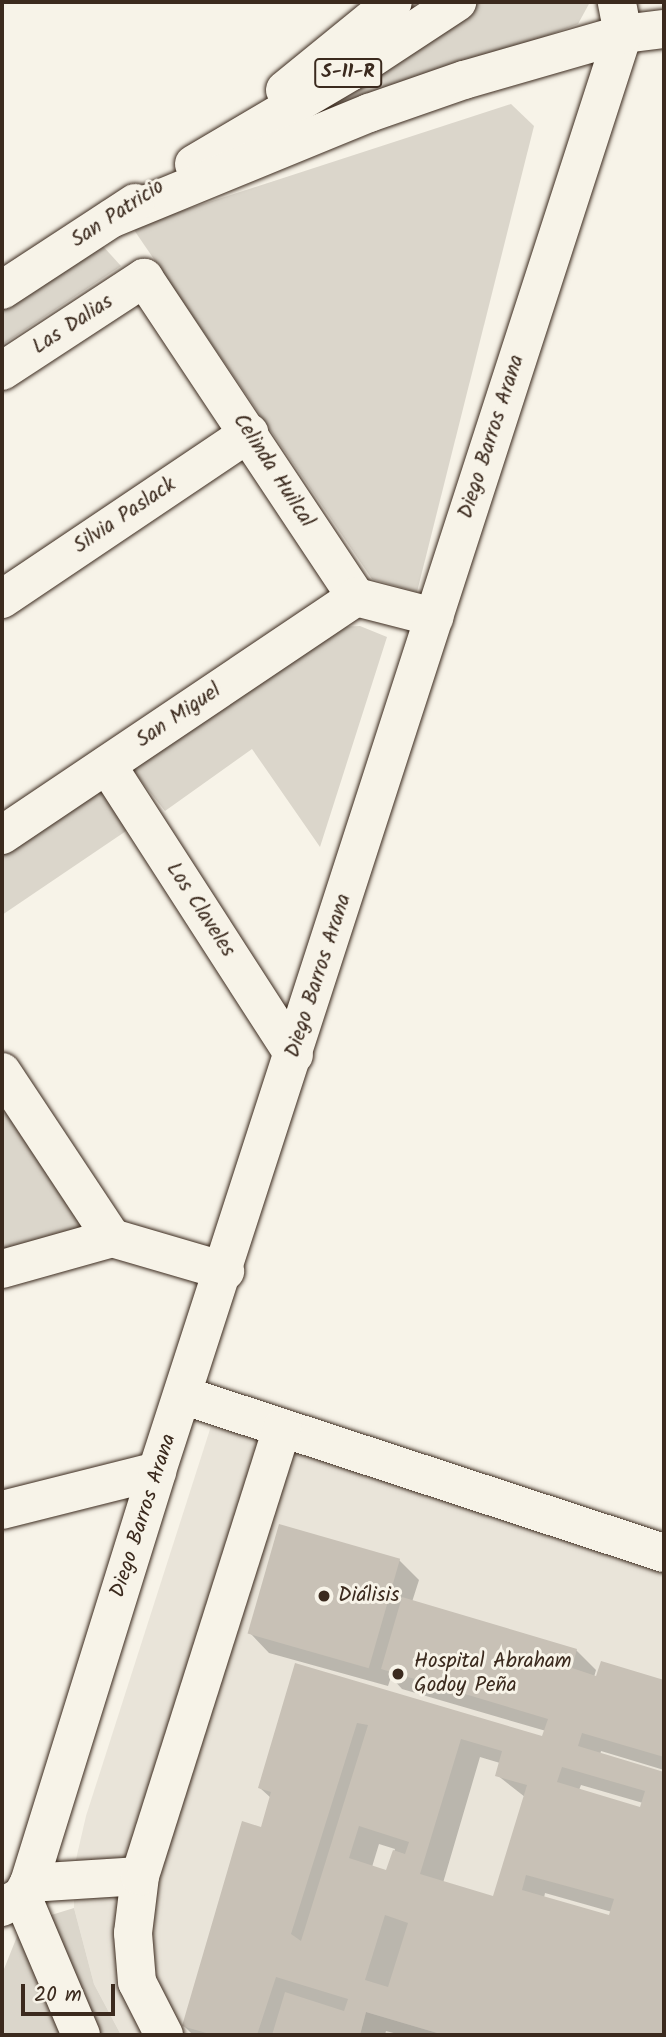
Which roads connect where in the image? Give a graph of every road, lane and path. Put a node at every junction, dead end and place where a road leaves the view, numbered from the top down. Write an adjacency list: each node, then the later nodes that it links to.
1 (393, 2): 5 (main road, S-11-R)
2 (457, 2): 5 (main road, S-11-R)
3 (620, 18): 4 (main road); 6 (main road); 13 (main road, Diego Barros Arana)
4 (664, 29)
5 (235, 137): 6 (main road, San Patricio / S-11-R)
6 (113, 218): 8 (main road, San Patricio / S-11-R)
7 (144, 278): 9 (main road, Las Dalias); 10 (main road, Celinda Huilcal)
8 (2, 290)
9 (2, 371)
10 (249, 433): 11 (main road, Celinda Huilcal); 12 (main road, Silvia Paslack)
11 (356, 597): 13 (main road); 14 (main road, San Miguel)
12 (2, 599)
13 (434, 617): 16 (main road, Diego Barros Arana)
14 (107, 765): 15 (main road, San Miguel); 16 (main road, Los Claveles)
15 (2, 835)
16 (293, 1055): 20 (main road, Diego Barros Arana)
17 (2, 1072): 18 (main road)
18 (113, 1238): 19 (main road); 20 (main road)
19 (2, 1269)
20 (225, 1271): 21 (main road, Diego Barros Arana)
21 (185, 1396): 22 (main road); 23 (main road, Diego Barros Arana)
22 (282, 1428): 25 (main road); 26 (main road)
23 (157, 1471): 24 (main road); 27 (main road, Diego Barros Arana)
24 (2, 1510)
25 (664, 1553)
26 (140, 1876): 27 (main road); 29 (main road)
27 (17, 1895): 28 (main road)
28 (81, 2035)
29 (164, 2035)

